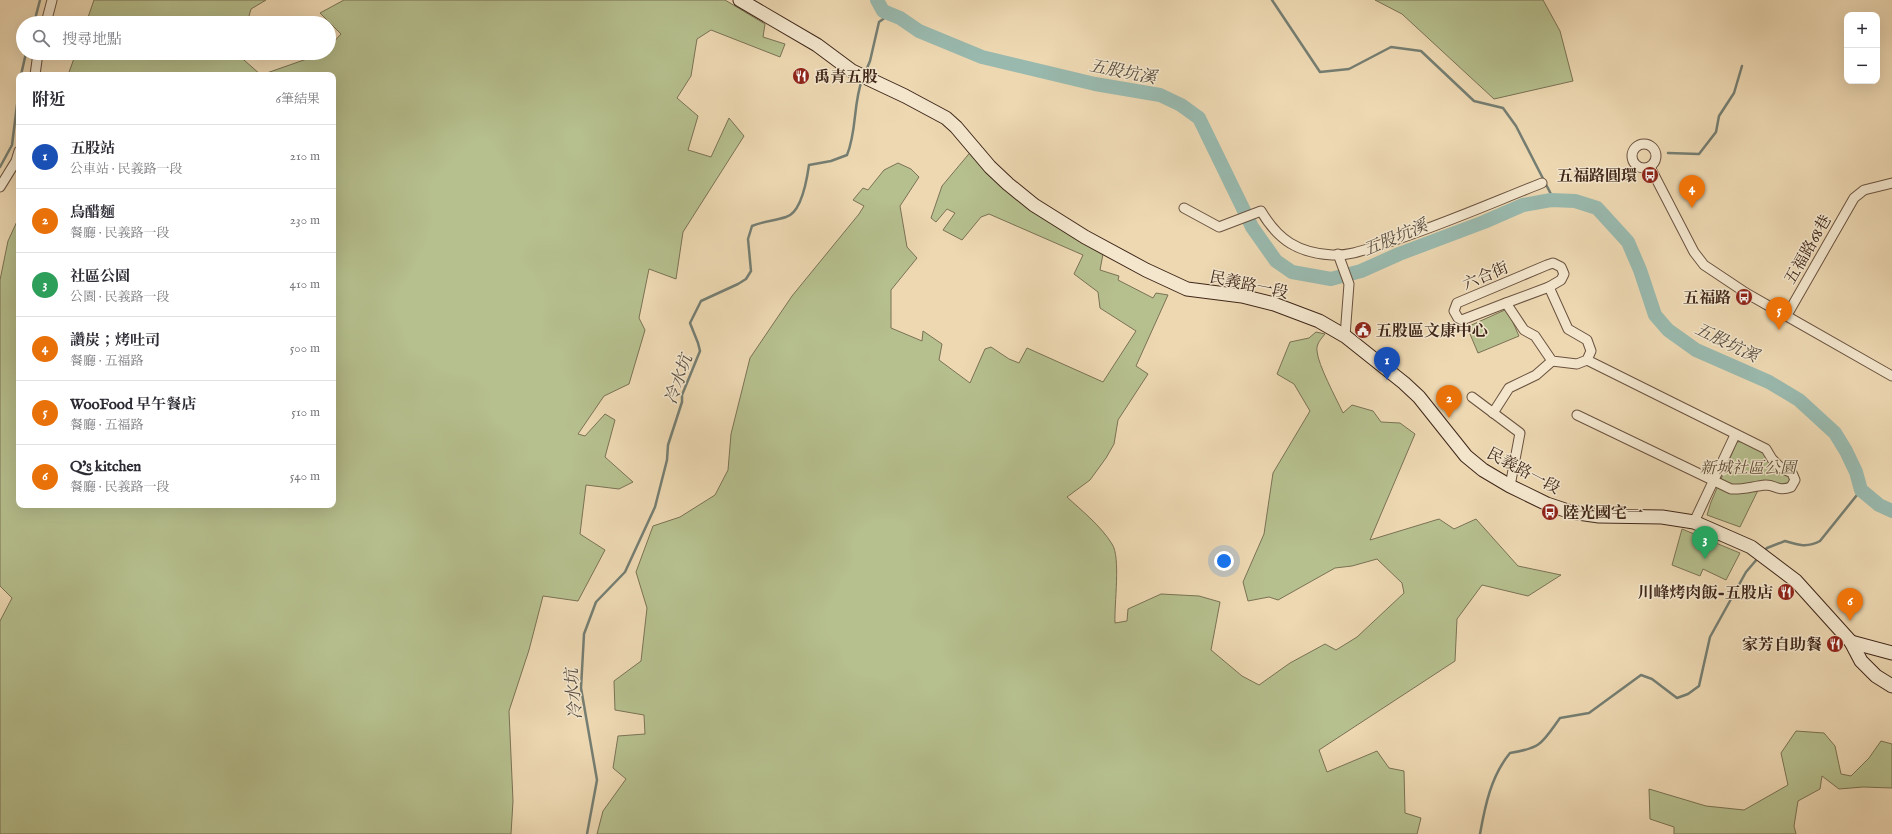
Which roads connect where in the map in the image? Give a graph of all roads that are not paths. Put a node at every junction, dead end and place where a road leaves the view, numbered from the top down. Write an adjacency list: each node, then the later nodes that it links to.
1 (52, 0): 3 (street)
2 (740, 0): 16 (main road, 民義路一段)
3 (48, 16)
4 (37, 60): 5 (street)
5 (35, 72)
6 (16, 161): 10 (street)
7 (1650, 167): 15 (street)
8 (1542, 183): 12 (street)
9 (1892, 183): 15 (street, 五福路68巷)
10 (0, 187)
11 (1184, 208): 12 (street)
12 (1339, 257): 16 (street)
13 (1549, 287): 14 (street, 六合街); 14 (street, 六合街); 17 (street)
14 (1506, 304): 18 (street)
15 (1787, 315): 19 (street)
16 (1345, 336): 25 (main road, 民義路一段)
17 (1588, 360): 18 (street); 23 (street)
18 (1552, 361): 21 (street)
19 (1892, 376)
20 (1472, 397): 21 (street)
21 (1493, 413): 25 (street)
22 (1577, 415): 24 (street)
23 (1735, 435): 24 (street); 24 (street)
24 (1713, 481): 26 (street)
25 (1510, 486): 26 (main road, 民義路一段)
26 (1694, 522): 27 (main road, 民義路一段)
27 (1851, 642): 28 (main road); 29 (main road, 民義路一段)
28 (1892, 653)
29 (1892, 686)

